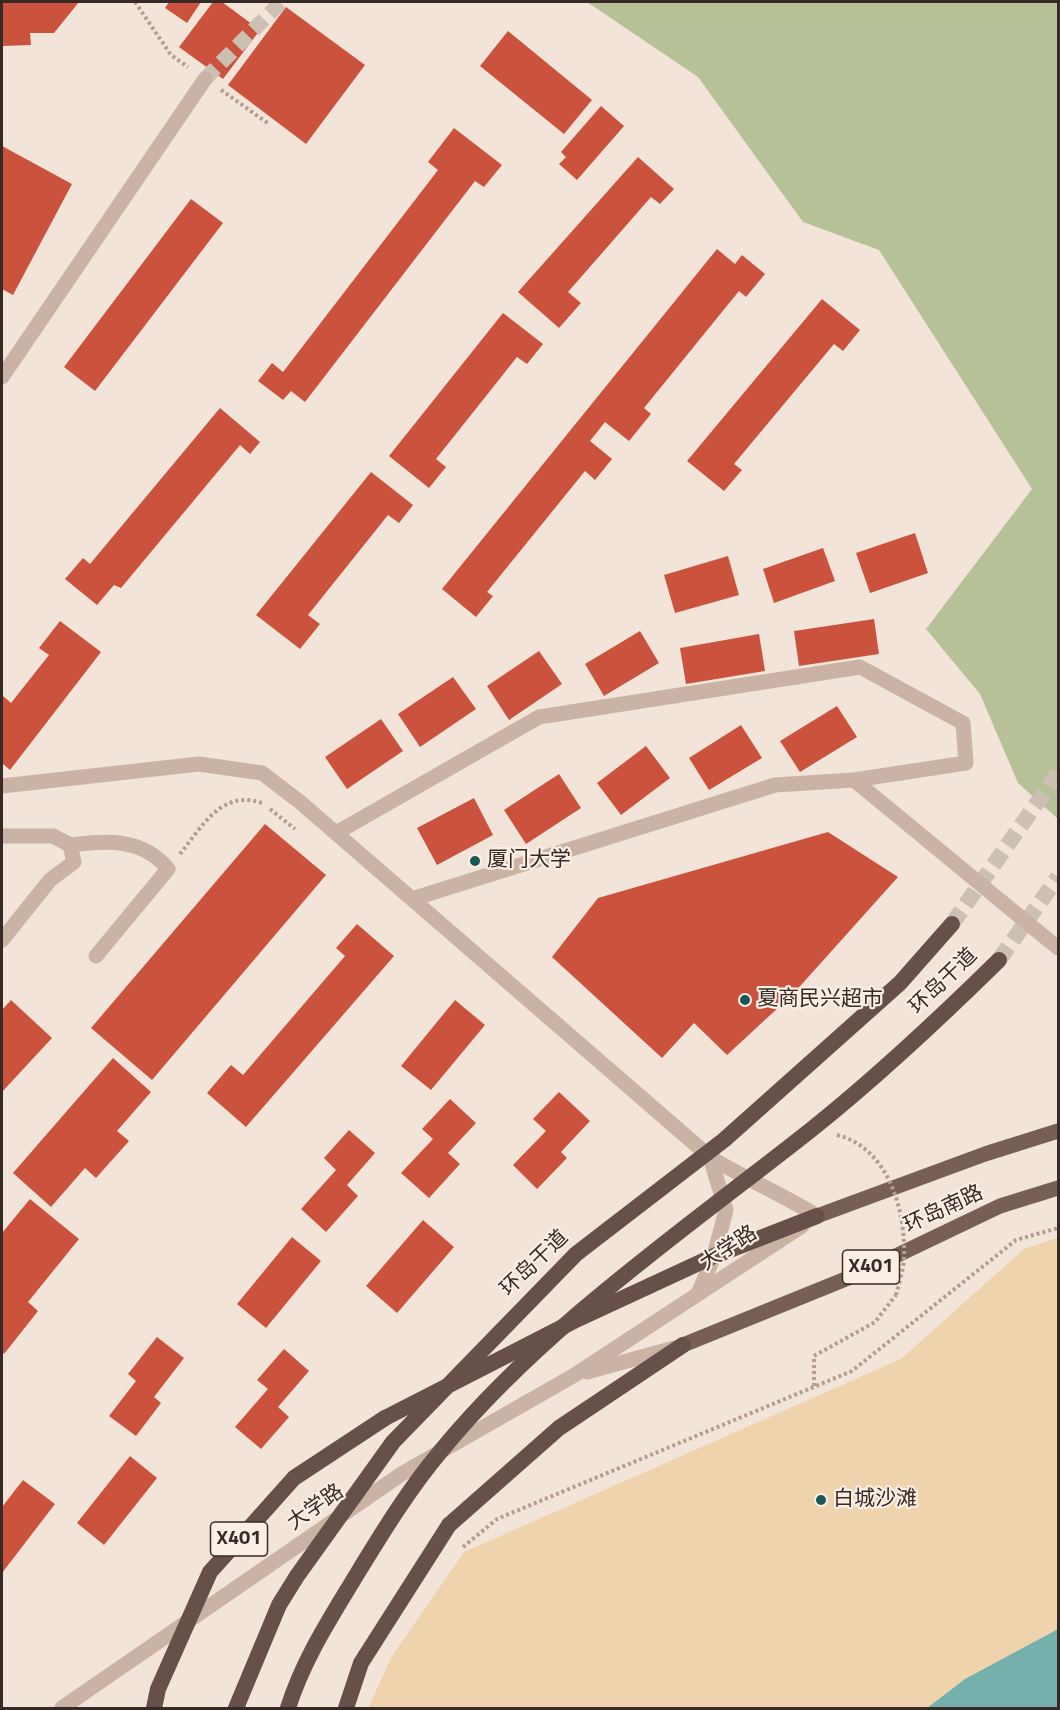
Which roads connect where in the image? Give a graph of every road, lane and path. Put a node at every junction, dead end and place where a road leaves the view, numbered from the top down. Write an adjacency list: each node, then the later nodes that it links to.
1 (205, 79): 2 (street)
2 (8, 358): 3 (street)
3 (2, 377)
4 (854, 780): 7 (street); 11 (street); 14 (street)
5 (2, 786): 7 (street)
6 (296, 830): 10 (path)
7 (336, 833): 11 (street)
8 (2, 836): 9 (street)
9 (70, 845): 10 (street); 13 (street)
10 (168, 869): 15 (street)
11 (412, 899): 19 (street)
12 (952, 924): 31 (highway, 环岛干道, bridge)
13 (2, 940)
14 (1059, 948)
15 (96, 956)
16 (999, 960): 32 (highway, 环岛干道, bridge)
17 (1059, 1131): 21 (main road, 环岛南路 / X401)
18 (829, 1139): 27 (path, bridge)
19 (710, 1157): 21 (street); 23 (street)
20 (1059, 1188): 25 (main road, 环岛南路 / X401)
21 (817, 1216): 23 (highway, X401); 24 (street, 大学路)
22 (1059, 1228): 27 (path)
23 (714, 1256): 24 (street); 30 (highway, X401, bridge)
24 (698, 1294): 26 (street, 大学路)
25 (683, 1346): 26 (street, 大学路); 33 (highway, X401, bridge)
26 (573, 1376): 29 (street, 大学路)
27 (814, 1386): 28 (path)
28 (461, 1549)
29 (62, 1708)
30 (154, 1708)
31 (236, 1708)
32 (288, 1708)
33 (346, 1708)

